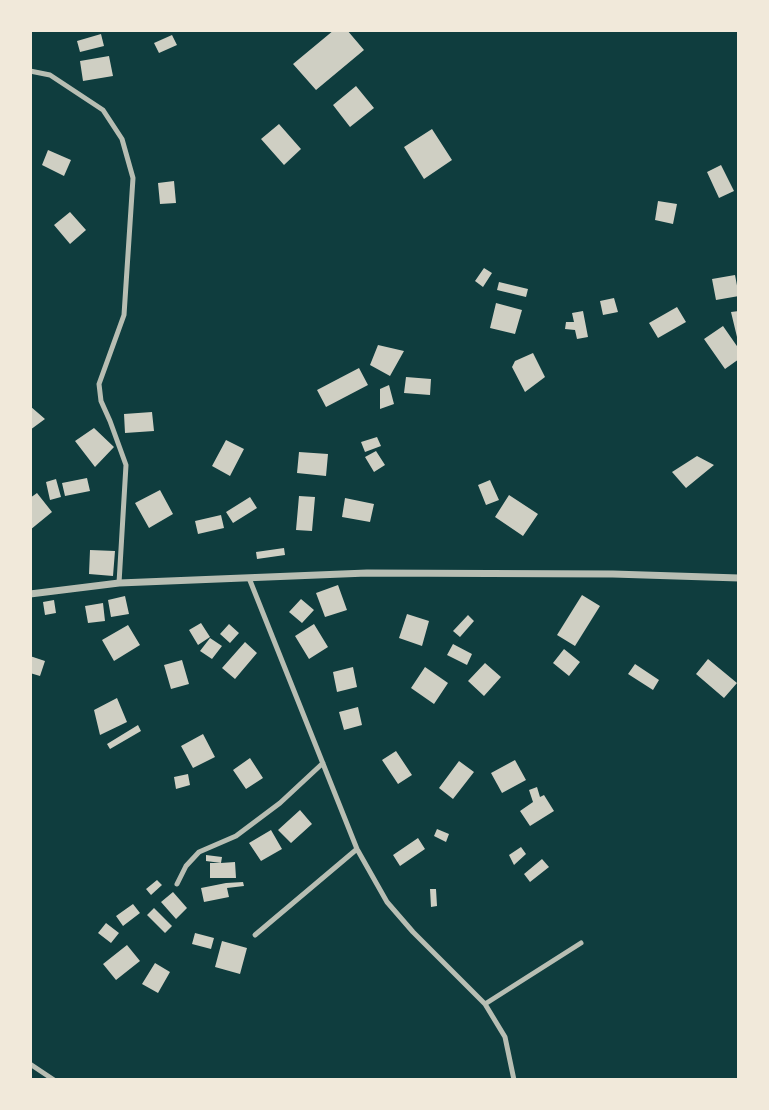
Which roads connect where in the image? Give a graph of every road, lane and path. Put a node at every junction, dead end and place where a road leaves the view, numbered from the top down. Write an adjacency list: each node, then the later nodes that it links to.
1 (30, 71): 4 (street)
2 (249, 578): 3 (street); 4 (street); 6 (street)
3 (739, 578)
4 (119, 583): 5 (street)
5 (30, 594)
6 (323, 763): 7 (street); 8 (street)
7 (357, 849): 9 (street); 11 (street)
8 (177, 884)
9 (255, 935)
10 (580, 943): 11 (street)
11 (485, 1004): 14 (street)
12 (30, 1064): 13 (street)
13 (54, 1080)
14 (514, 1080)

